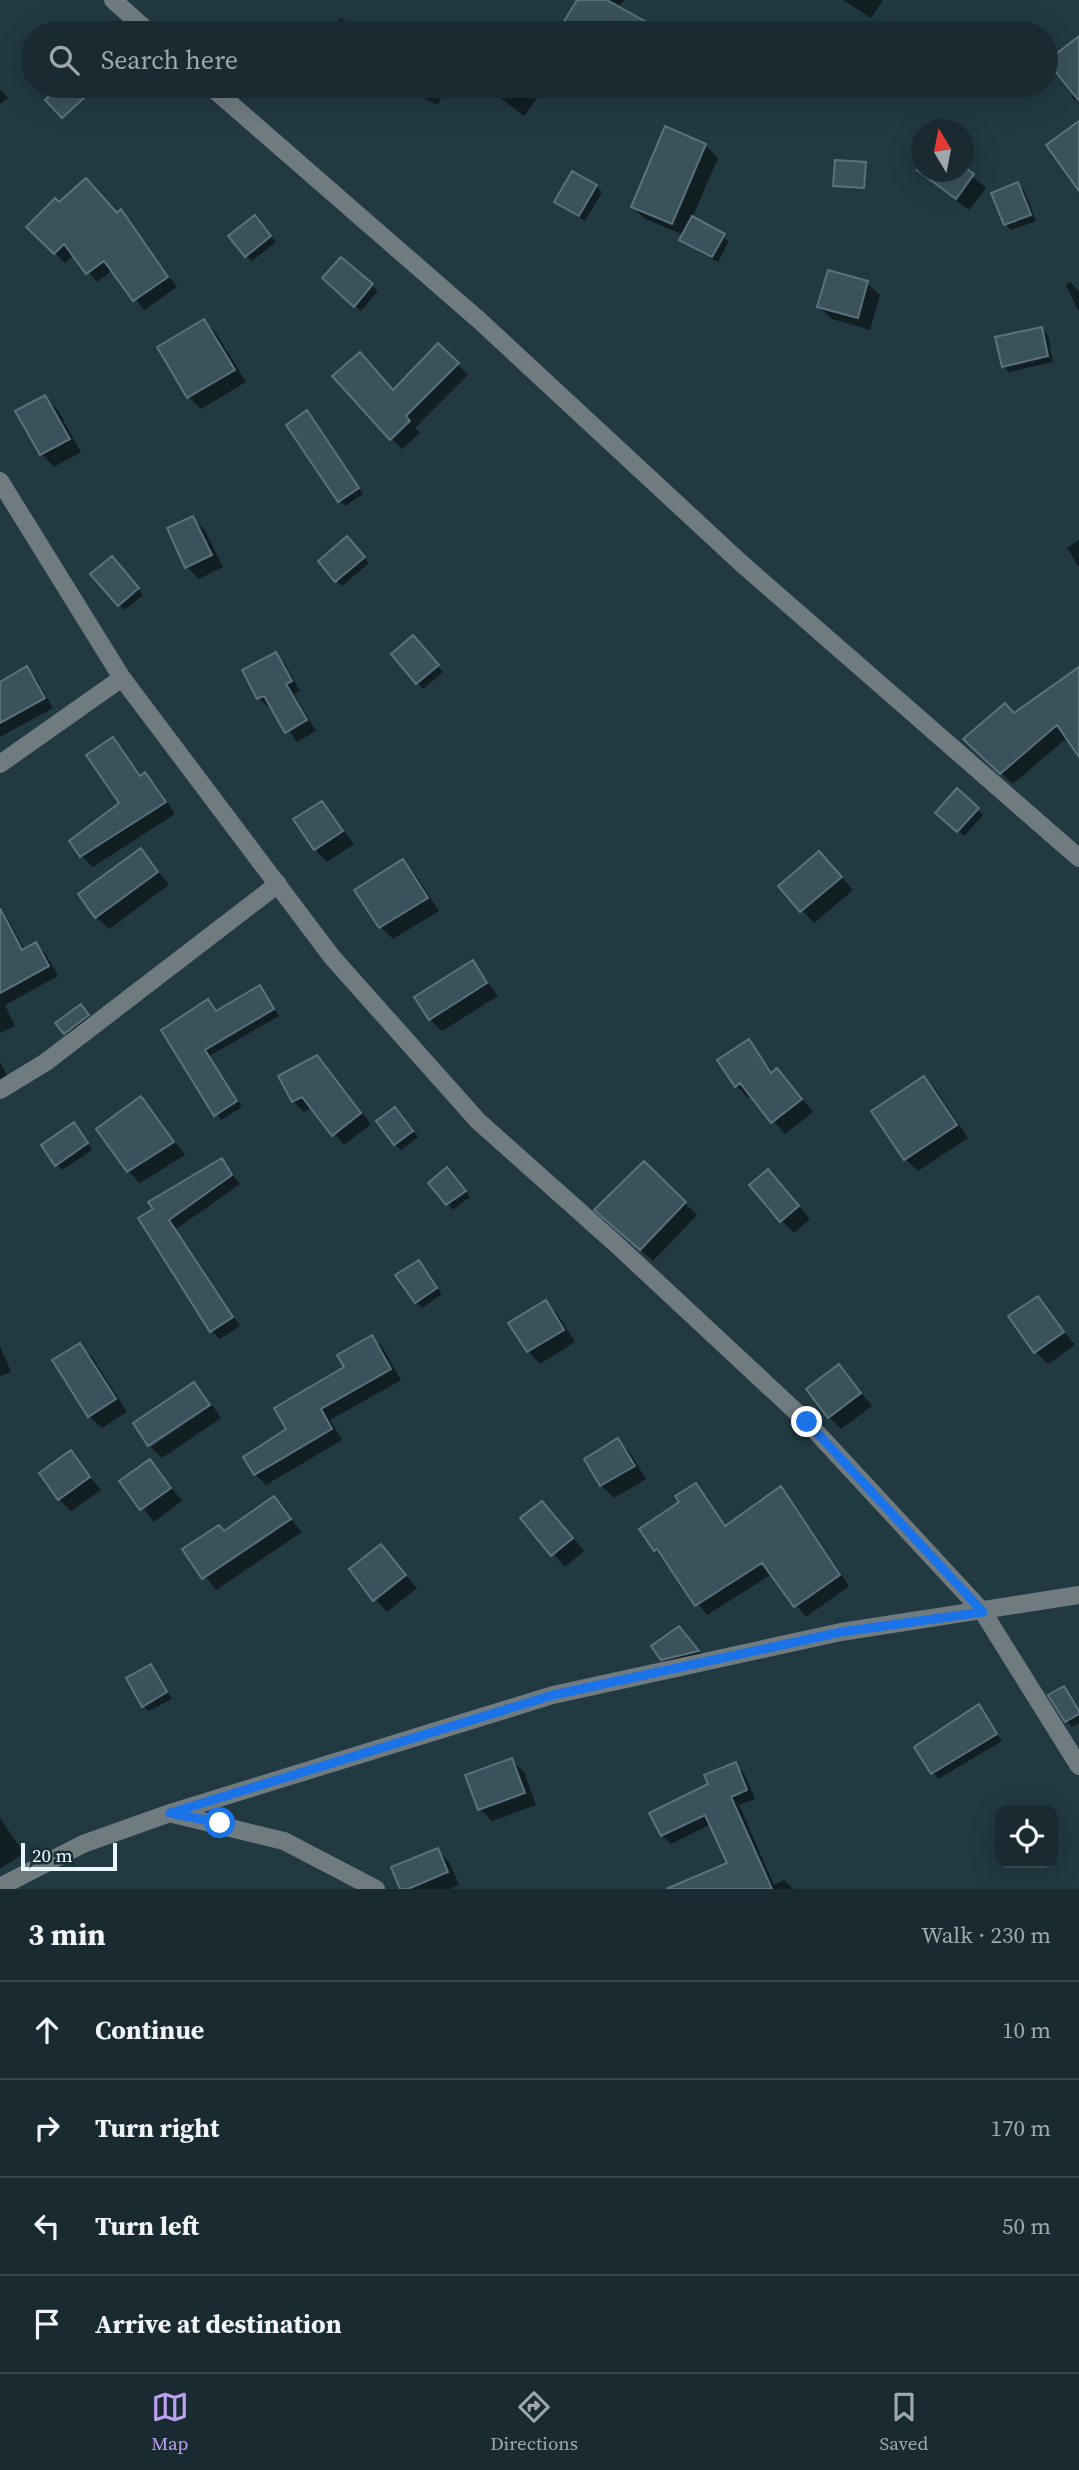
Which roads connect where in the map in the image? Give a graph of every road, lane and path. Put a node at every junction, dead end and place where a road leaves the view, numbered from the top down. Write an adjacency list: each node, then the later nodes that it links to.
1 (113, 0): 2 (street)
2 (137, 21)
3 (224, 98): 7 (street)
4 (0, 481): 5 (street)
5 (121, 678): 6 (street); 8 (street)
6 (0, 764)
7 (1079, 858)
8 (278, 884): 9 (street); 11 (street)
9 (0, 1090)
10 (1079, 1595): 11 (street)
11 (983, 1612): 12 (street); 13 (street)
12 (1079, 1766)
13 (170, 1813): 14 (street); 15 (street)
14 (0, 1887)
15 (376, 1889)

